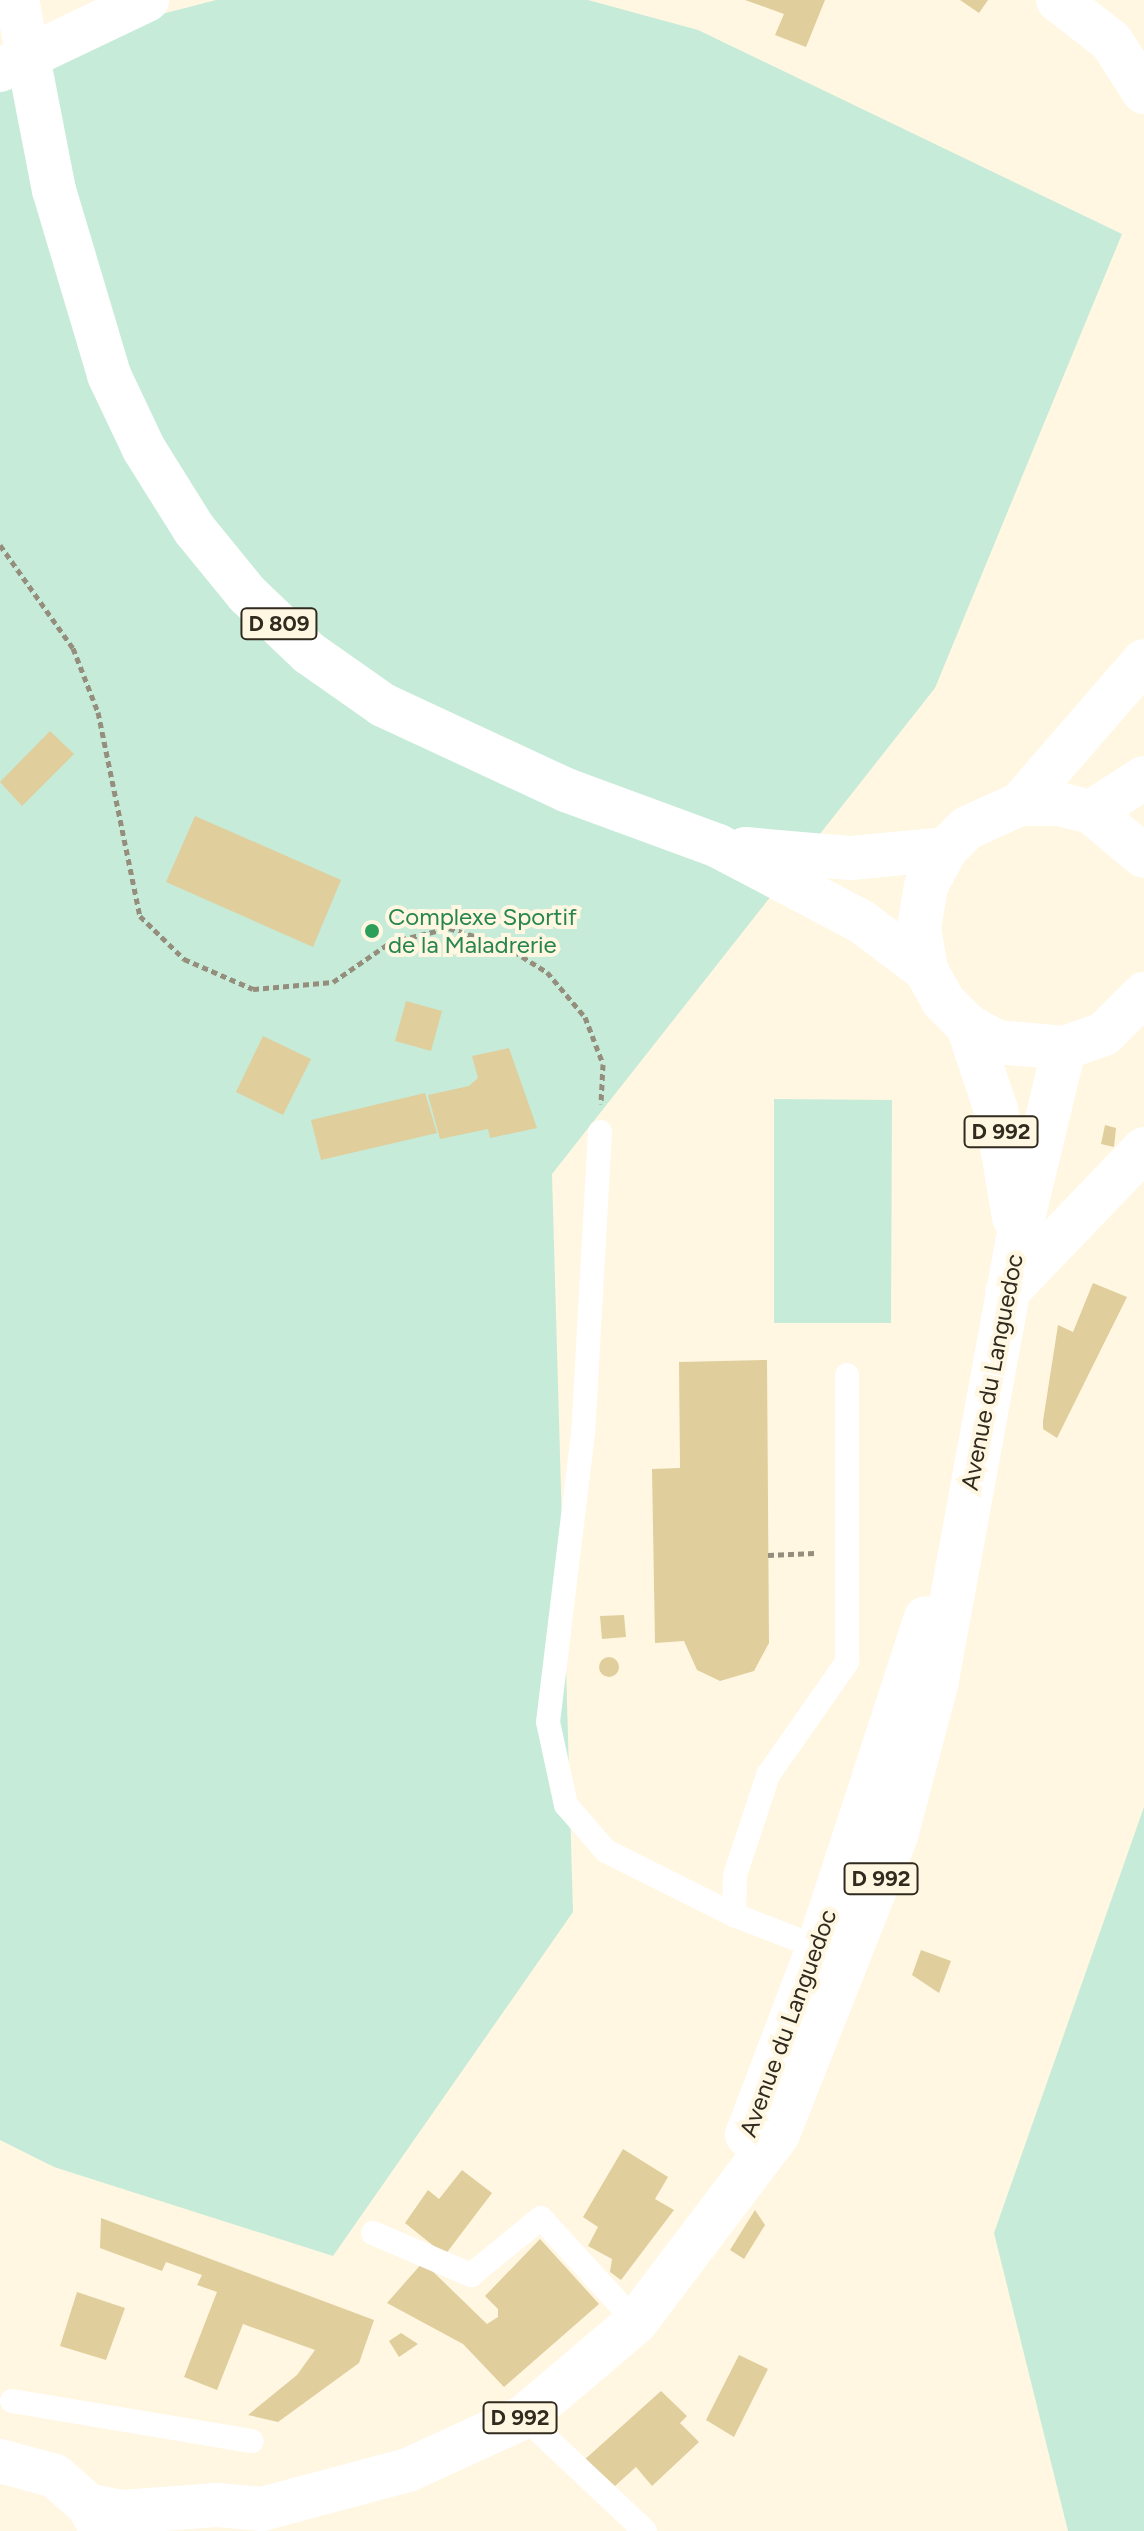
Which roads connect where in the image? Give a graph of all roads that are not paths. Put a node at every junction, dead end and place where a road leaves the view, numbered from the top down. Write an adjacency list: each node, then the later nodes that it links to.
1 (17, 0): 11 (main road, D 809)
2 (147, 0): 4 (main road)
3 (1058, 0): 5 (main road)
4 (0, 70)
5 (1144, 92)
6 (1144, 661): 7 (main road)
7 (1078, 732): 9 (main road); 10 (main road)
8 (1144, 778): 10 (main road)
9 (1020, 804): 10 (main road); 12 (main road)
10 (1085, 810): 13 (main road)
11 (718, 846): 12 (main road, D 809); 14 (main road, D 809)
12 (946, 849): 14 (main road)
13 (1144, 856)
14 (926, 970): 16 (main road)
15 (1144, 994): 17 (main road)
16 (968, 1026): 17 (main road); 20 (main road, Avenue du Languedoc / D 992)
17 (1064, 1048): 20 (main road, Avenue du Languedoc / D 992)
18 (600, 1132): 23 (lane)
19 (1144, 1149): 21 (main road)
20 (1017, 1243): 21 (main road, Avenue du Languedoc / D 992)
21 (1007, 1292): 24 (main road, Avenue du Languedoc / D 992)
22 (847, 1375): 23 (lane)
23 (734, 1915): 24 (lane)
24 (835, 1954): 26 (main road, Avenue du Languedoc / D 992)
25 (373, 2233): 26 (lane)
26 (636, 2322): 28 (main road, Avenue du Languedoc / D 992)
27 (12, 2401): 29 (lane)
28 (524, 2417): 32 (main road, Avenue du Languedoc / D 992); 33 (lane)
29 (252, 2441)
30 (0, 2461): 31 (main road)
31 (95, 2518): 32 (main road, Avenue du Languedoc / D 992)
32 (248, 2520)
33 (645, 2531)

